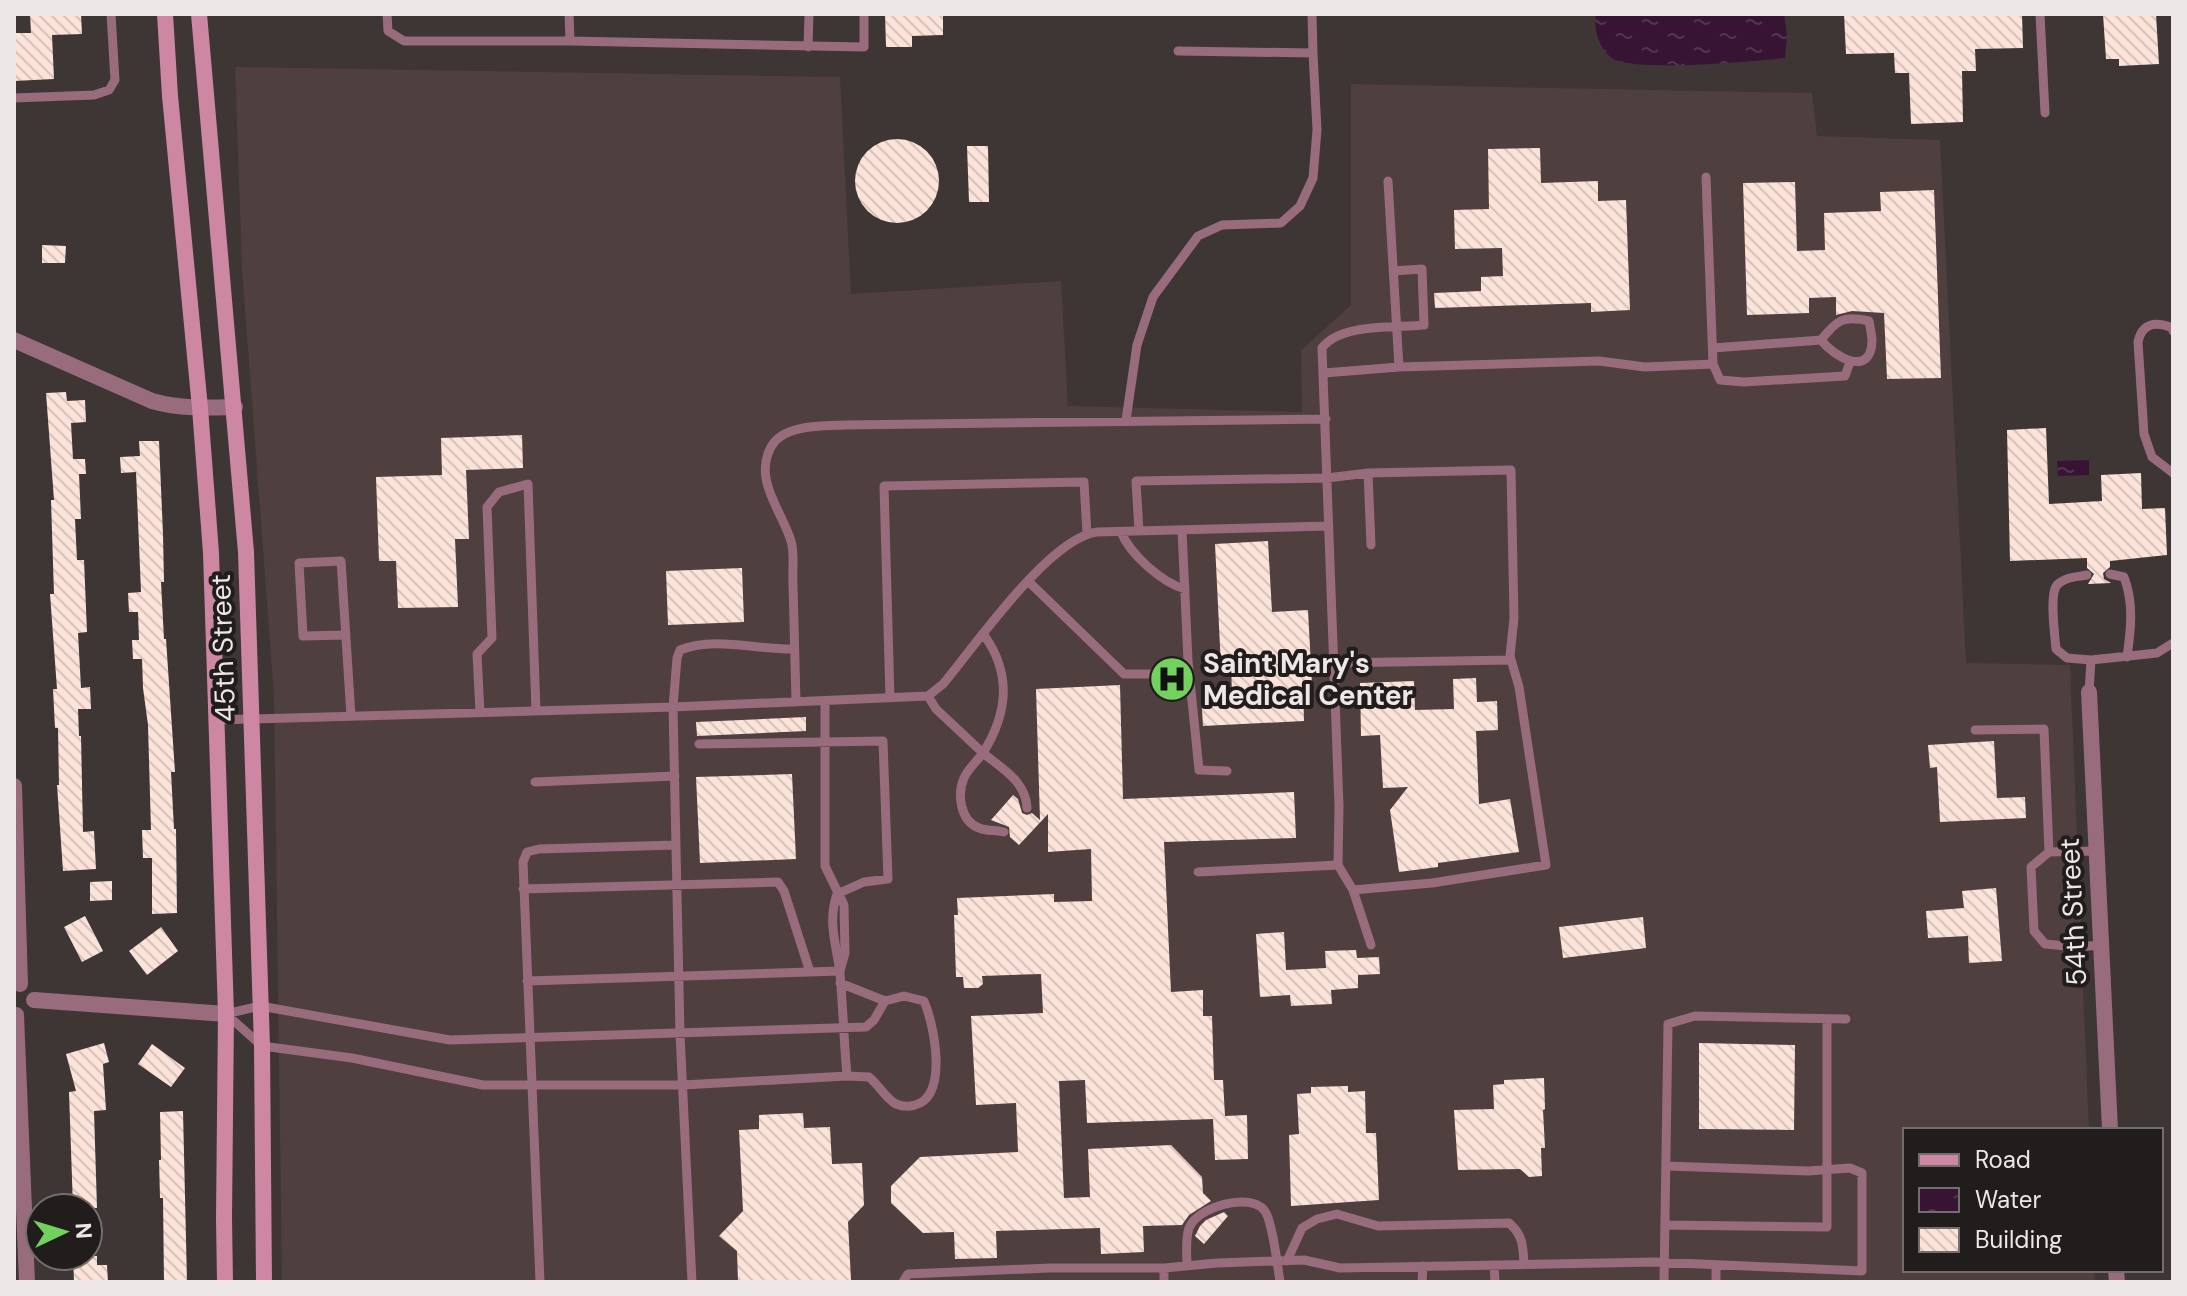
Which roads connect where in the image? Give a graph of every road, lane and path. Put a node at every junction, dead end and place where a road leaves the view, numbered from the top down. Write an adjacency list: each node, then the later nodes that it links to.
1 (111, 14): 14 (lane)
2 (165, 14): 29 (main road, 45th Street)
3 (199, 14): 28 (main road, 45th Street)
4 (387, 14): 10 (lane)
5 (569, 14): 10 (lane)
6 (809, 14): 11 (lane)
7 (864, 14): 11 (lane)
8 (1312, 14): 13 (lane)
9 (2040, 14): 15 (lane)
10 (570, 41): 11 (lane)
11 (808, 47)
12 (1178, 51): 13 (lane)
13 (1313, 53): 31 (lane)
14 (14, 98)
15 (2045, 113)
16 (1706, 177): 23 (lane)
17 (1388, 181): 18 (lane)
18 (1393, 271): 19 (lane); 19 (lane)
19 (1397, 328): 26 (lane); 27 (lane)
20 (2173, 331): 33 (lane)
21 (14, 340): 29 (street)
22 (1821, 340): 23 (lane); 24 (lane); 24 (lane)
23 (1713, 348): 25 (lane)
24 (1850, 362): 25 (lane)
25 (1713, 364): 26 (lane)
26 (1399, 367): 27 (lane)
27 (1324, 373): 30 (lane)
28 (235, 407): 29 (street); 63 (main road, 45th Street)
29 (200, 408): 64 (main road, 45th Street)
30 (1326, 419): 31 (lane); 34 (lane)
31 (1126, 420): 48 (lane)
32 (1368, 473): 34 (lane); 40 (lane); 50 (lane)
33 (2173, 473)
34 (1327, 478): 35 (lane); 37 (lane)
35 (1329, 526): 36 (lane); 52 (lane)
36 (1182, 530): 37 (lane); 44 (lane)
37 (1139, 531): 38 (lane)
38 (1121, 532): 39 (lane); 44 (lane)
39 (1087, 534): 43 (lane); 56 (lane)
40 (1371, 545)
41 (2110, 574): 49 (lane)
42 (2087, 575): 51 (lane)
43 (1028, 581): 46 (lane); 53 (lane)
44 (1185, 589): 53 (lane)
45 (346, 635): 45 (lane); 62 (lane)
46 (984, 635): 55 (lane); 68 (lane)
47 (2173, 643): 49 (lane)
48 (794, 649): 58 (lane); 59 (lane)
49 (2127, 657): 51 (lane)
50 (1511, 660): 52 (lane); 82 (lane)
51 (2091, 660): 54 (lane)
52 (1334, 663): 78 (lane)
53 (1190, 674): 69 (lane)
54 (2089, 692): 76 (street, 54th Street)
55 (928, 696): 56 (lane); 68 (lane)
56 (890, 698): 57 (lane)
57 (825, 701): 58 (lane); 66 (lane)
58 (796, 702): 59 (lane)
59 (673, 707): 60 (lane); 70 (lane)
60 (536, 711): 61 (lane); 61 (lane)
61 (480, 713): 62 (lane)
62 (351, 716): 63 (lane)
63 (252, 719): 64 (lane); 94 (main road, 45th Street)
64 (216, 720): 95 (main road, 45th Street)
65 (1975, 730): 77 (lane)
66 (826, 741): 67 (lane); 83 (lane); 83 (lane)
67 (699, 744)
68 (983, 753): 73 (lane); 74 (lane)
69 (1227, 771)
70 (675, 776): 71 (lane); 75 (lane)
71 (535, 782)
72 (14, 786): 91 (street)
73 (1027, 808)
74 (1004, 832)
75 (676, 845): 80 (lane); 81 (lane)
76 (2097, 851): 77 (lane); 85 (street, 54th Street)
77 (2049, 852): 85 (lane)
78 (1338, 865): 79 (lane); 82 (lane)
79 (1198, 872)
80 (677, 884): 81 (lane); 87 (lane); 88 (lane)
81 (523, 889): 89 (lane)
82 (1353, 890): 84 (lane)
83 (837, 894): 86 (lane)
84 (1371, 945)
85 (2101, 945): 106 (street, 54th Street)
86 (840, 971): 87 (lane); 90 (lane)
87 (810, 972): 88 (lane)
88 (680, 977): 89 (lane); 100 (lane)
89 (527, 981): 101 (lane)
90 (840, 983): 93 (lane); 99 (lane)
91 (17, 984): 92 (street)
92 (34, 1000): 95 (street); 96 (street)
93 (885, 1001): 99 (lane); 103 (lane)
94 (260, 1006): 95 (lane); 101 (lane); 102 (main road, 45th Street)
95 (226, 1014): 102 (lane); 119 (main road, 45th Street)
96 (15, 1015): 118 (street)
97 (1827, 1019): 98 (lane); 107 (lane); 108 (lane)
98 (1846, 1019)
99 (843, 1027): 100 (lane); 103 (lane)
100 (680, 1034): 101 (lane); 104 (lane)
101 (529, 1038): 105 (lane)
102 (262, 1046): 105 (lane); 120 (main road, 45th Street)
103 (847, 1076): 104 (lane)
104 (683, 1085): 105 (lane); 122 (lane)
105 (531, 1087): 121 (lane)
106 (2110, 1128)
107 (1667, 1166): 108 (lane); 109 (lane)
108 (1827, 1169): 109 (lane); 114 (lane)
109 (1665, 1225): 111 (lane)
110 (1282, 1261): 112 (lane); 115 (lane); 115 (lane); 116 (lane); 125 (lane)
111 (1665, 1262): 112 (lane); 114 (lane); 128 (lane)
112 (1524, 1264): 113 (lane)
113 (1494, 1265): 116 (lane); 127 (lane)
114 (1716, 1265): 129 (lane)
115 (1187, 1266): 117 (lane)
116 (1423, 1266): 126 (lane)
117 (1164, 1268): 123 (lane); 124 (lane)
118 (27, 1282)
119 (225, 1282)
120 (264, 1282)
121 (540, 1282)
122 (692, 1282)
123 (903, 1282)
124 (1164, 1282)
125 (1280, 1282)
126 (1422, 1282)
127 (1495, 1282)
128 (1664, 1282)
129 (1716, 1282)

